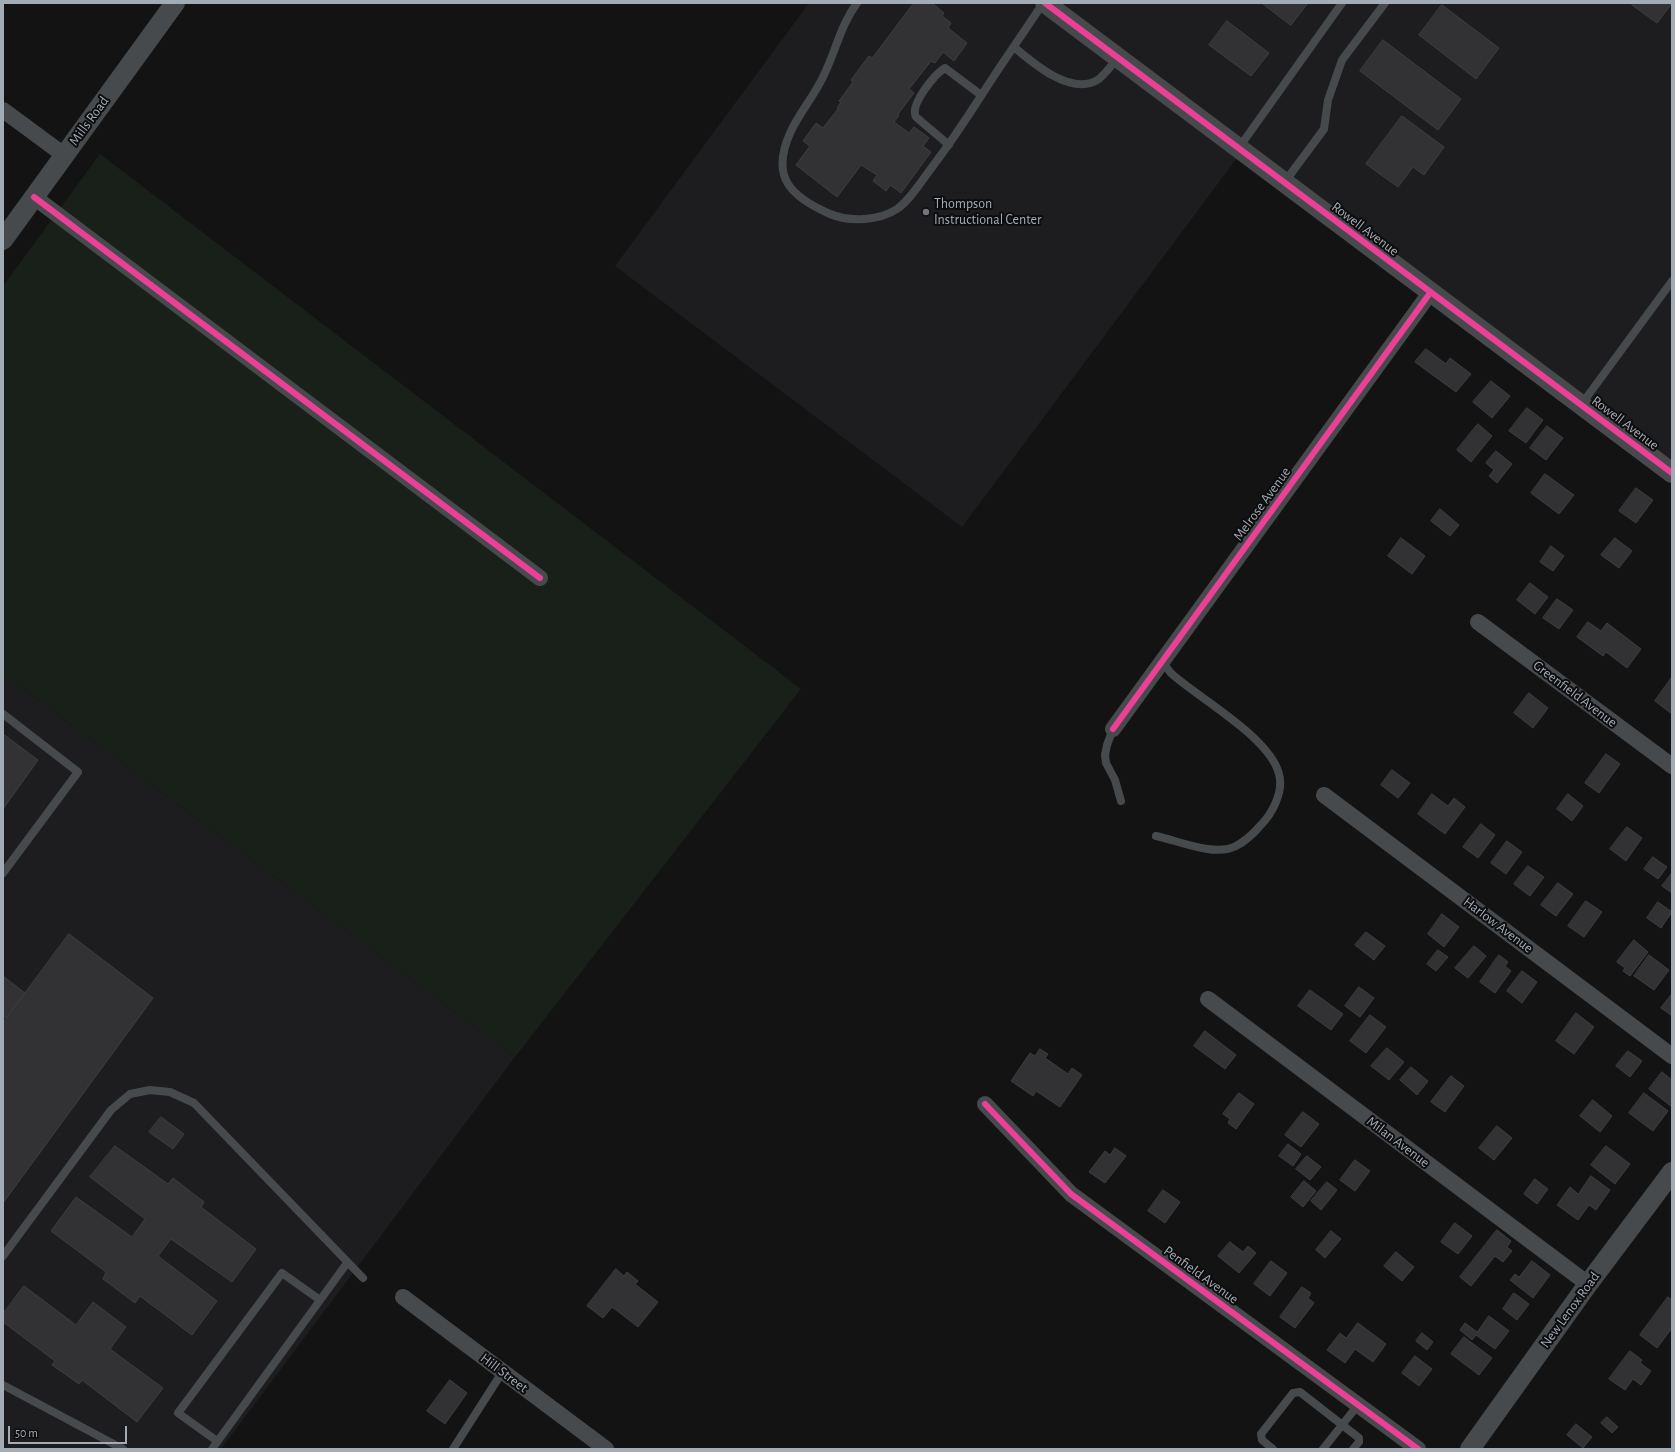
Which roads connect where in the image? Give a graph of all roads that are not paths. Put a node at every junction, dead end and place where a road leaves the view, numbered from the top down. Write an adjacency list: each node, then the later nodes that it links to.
1 (175, 3): 12 (street, Mills Road)
2 (857, 3): 10 (lane)
3 (1044, 3): 6 (lane); 7 (street, Rowell Avenue)
4 (1342, 3): 11 (lane)
5 (1386, 3): 13 (lane)
6 (1014, 47): 7 (lane); 8 (lane)
7 (1118, 57): 11 (street, Rowell Avenue)
8 (981, 95): 10 (lane); 10 (lane)
9 (3, 110): 12 (street)
10 (949, 145)
11 (1238, 148): 13 (street, Rowell Avenue)
12 (64, 155): 14 (street, Mills Road)
13 (1284, 183): 17 (street, Rowell Avenue)
14 (34, 198): 15 (street, Mills Road); 20 (street)
15 (3, 240)
16 (1672, 281): 18 (lane)
17 (1430, 293): 18 (street, Rowell Avenue); 22 (street, Melrose Avenue)
18 (1581, 405): 19 (street, Rowell Avenue)
19 (1672, 473)
20 (540, 578)
21 (1478, 622): 25 (street, Greenfield Avenue)
22 (1162, 661): 24 (street, Melrose Avenue); 28 (lane)
23 (3, 714): 29 (lane)
24 (1112, 729): 27 (lane)
25 (1672, 766)
26 (1324, 795): 31 (street, Harlow Avenue)
27 (1121, 801)
28 (1156, 836)
29 (3, 873)
30 (1208, 999): 37 (street, Milan Avenue)
31 (1672, 1056)
32 (985, 1104): 42 (street, Penfield Avenue)
33 (1672, 1172): 37 (street, New Lenox Road)
34 (3, 1256): 35 (lane)
35 (347, 1263): 36 (lane); 39 (lane)
36 (363, 1278)
37 (1588, 1284): 53 (street, New Lenox Road)
38 (403, 1297): 40 (street, Hill Street)
39 (320, 1300): 44 (lane); 44 (lane)
40 (503, 1372): 47 (lane); 48 (street, Hill Street)
41 (3, 1385): 45 (lane)
42 (1358, 1405): 43 (lane); 52 (street, Penfield Avenue)
43 (1342, 1425): 49 (lane); 50 (lane); 51 (lane)
44 (217, 1441): 46 (lane)
45 (123, 1449)
46 (212, 1449)
47 (453, 1449)
48 (606, 1449)
49 (1273, 1449)
50 (1323, 1449)
51 (1353, 1449)
52 (1418, 1449)
53 (1470, 1449)

